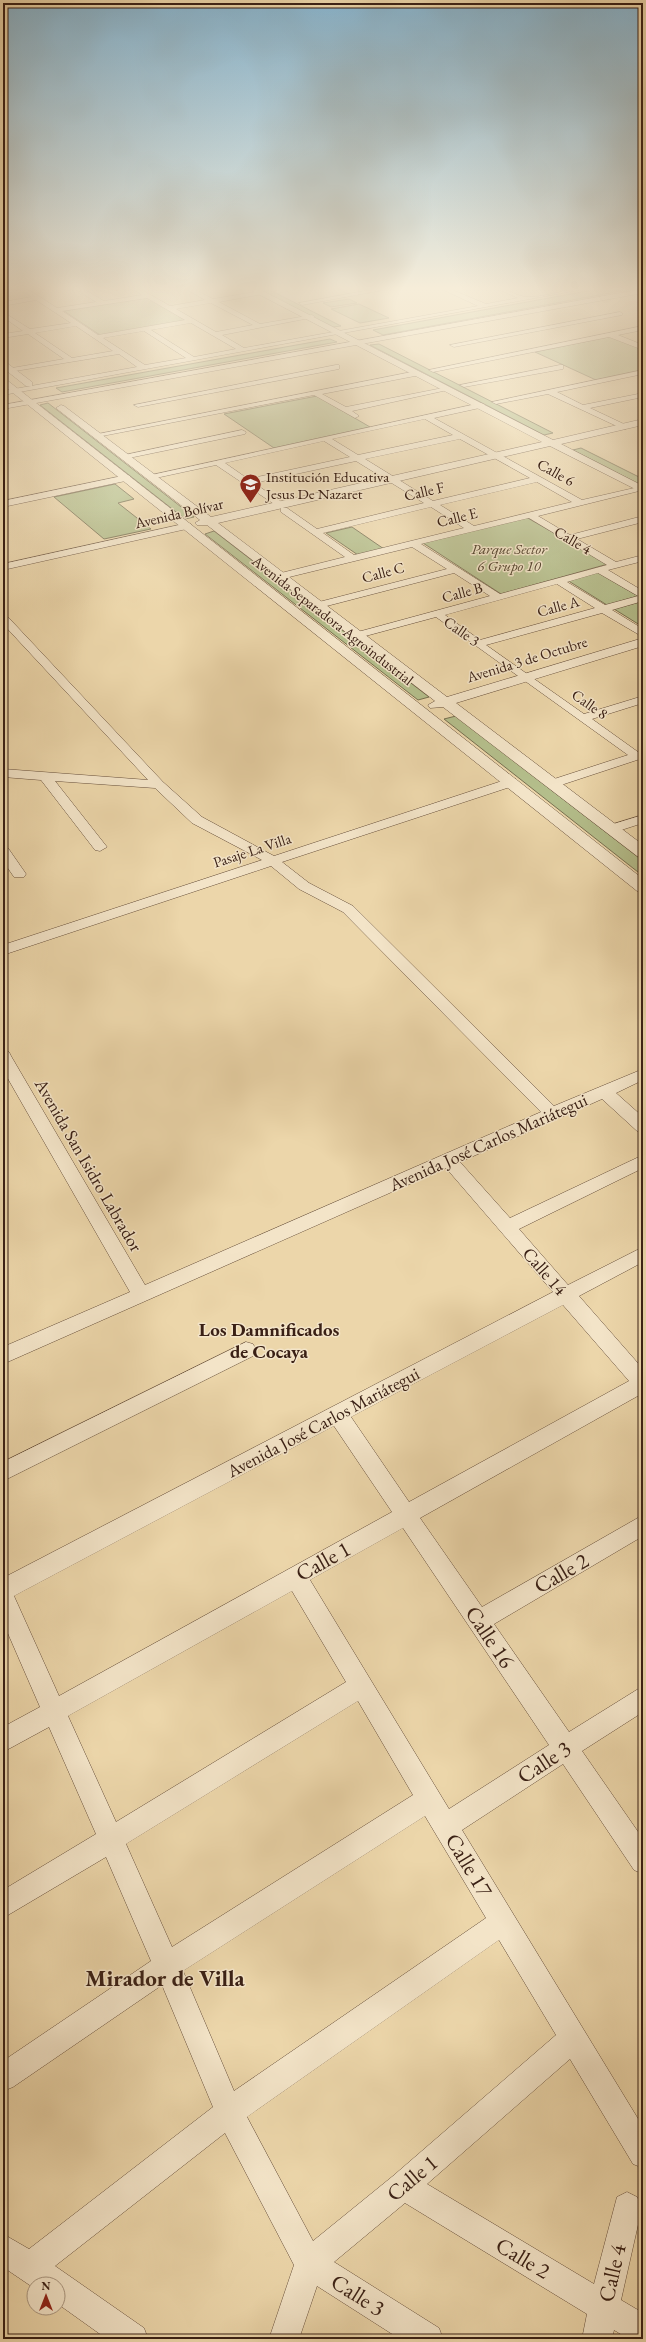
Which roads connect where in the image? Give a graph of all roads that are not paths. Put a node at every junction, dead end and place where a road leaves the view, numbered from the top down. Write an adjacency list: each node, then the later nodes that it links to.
1 (16, 395): 15 (street)
2 (27, 395): 15 (street)
3 (27, 395): 15 (street)
4 (44, 395): 33 (street, Avenida Separadora Agroindustrial)
5 (183, 395): 27 (street)
6 (254, 395): 19 (street)
7 (304, 395): 19 (street)
8 (319, 395): 23 (street)
9 (417, 395): 23 (street)
10 (470, 395): 16 (street)
11 (476, 395): 16 (street)
12 (528, 395): 17 (street)
13 (558, 395): 21 (street)
14 (637, 395): 21 (street)
15 (23, 396): 18 (street); 20 (street); 44 (street, Avenida Separadora Agroindustrial)
16 (480, 398): 17 (street); 25 (street); 37 (street)
17 (496, 402): 22 (street)
18 (3, 403)
19 (266, 403): 24 (street)
20 (3, 406)
21 (583, 407): 28 (street)
22 (510, 409)
23 (345, 410): 30 (street)
24 (214, 413): 27 (street); 32 (street)
25 (427, 417): 30 (street); 34 (street)
26 (643, 422): 28 (street, Avenida Bolívar)
27 (163, 423): 33 (street)
28 (624, 427): 36 (street, Avenida Bolívar)
29 (643, 427): 36 (street, Avenida Bolívar)
30 (375, 428): 35 (street)
31 (553, 430): 36 (street)
32 (242, 432): 38 (street); 39 (street)
33 (97, 435): 39 (street, Avenida Separadora Agroindustrial)
34 (461, 436): 40 (street); 41 (street)
35 (326, 439): 38 (street); 41 (street)
36 (577, 442): 37 (street, Avenida Bolívar)
37 (558, 444): 40 (street, Avenida Bolívar); 48 (street)
38 (270, 451): 42 (street)
39 (124, 456): 43 (street, Avenida Separadora Agroindustrial)
40 (499, 457): 45 (street, Calle 6); 46 (street, Avenida Bolívar)
41 (357, 458): 46 (street); 47 (street)
42 (218, 462): 43 (street); 47 (street)
43 (151, 476): 55 (street, Avenida Separadora Agroindustrial)
44 (127, 478): 50 (street); 56 (street, Avenida Separadora Agroindustrial)
45 (539, 479): 49 (street, Calle 6); 51 (street, Calle F)
46 (395, 481): 51 (street); 52 (street, Avenida Bolívar)
47 (246, 482): 52 (street)
48 (642, 489): 49 (street, Calle E)
49 (581, 503): 53 (street, Calle E)
50 (3, 504)
51 (432, 504): 57 (street); 58 (street, Calle F)
52 (282, 508): 55 (street, Avenida Bolívar); 58 (street)
53 (530, 515): 57 (street, Calle E); 59 (street, Calle 4)
54 (643, 519): 59 (street)
55 (212, 524): 56 (street, Avenida Bolívar); 67 (street, Avenida Separadora Agroindustrial)
56 (191, 528): 64 (street, Avenida Bolívar); 84 (street, Avenida Separadora Agroindustrial)
57 (472, 529): 60 (street, Calle E)
58 (315, 532): 61 (street)
59 (570, 538): 63 (street, Calle 4)
60 (414, 544): 61 (street, Calle E); 65 (street)
61 (353, 558): 67 (street, Calle E)
62 (643, 558): 63 (street, Calle B)
63 (616, 566): 66 (street, Calle B)
64 (3, 567)
65 (455, 570): 70 (street); 72 (street, Calle C)
66 (600, 570): 68 (street, Calle B); 69 (street)
67 (281, 576): 72 (street, Avenida Separadora Agroindustrial)
68 (559, 581): 70 (street, Calle B); 73 (street)
69 (643, 595)
70 (498, 598): 74 (street, Calle B)
71 (643, 598): 73 (street, Calle A)
72 (319, 605): 77 (street, Avenida Separadora Agroindustrial)
73 (604, 609): 76 (street); 79 (street, Calle A)
74 (438, 614): 77 (street, Calle B); 79 (street, Calle 3)
75 (3, 618): 91 (street)
76 (643, 634)
77 (358, 635): 83 (street, Avenida Separadora Agroindustrial)
78 (643, 642): 81 (street, Avenida 3 de Octubre)
79 (480, 643): 81 (street, Calle 3)
80 (643, 649): 81 (street, Avenida 3 de Octubre)
81 (528, 680): 83 (street, Avenida 3 de Octubre); 85 (street, Calle 8)
82 (643, 699): 85 (street)
83 (449, 704): 84 (street, Avenida 3 de Octubre); 90 (street, Avenida Separadora Agroindustrial)
84 (424, 712): 89 (street, Avenida Separadora Agroindustrial)
85 (583, 718): 86 (street, Calle 8)
86 (640, 755): 90 (street)
87 (3, 773): 88 (street)
88 (45, 776): 91 (street); 94 (street)
89 (512, 782): 97 (street, Pasaje La Villa); 99 (street, Avenida Separadora Agroindustrial)
90 (552, 784): 93 (street, Avenida Separadora Agroindustrial)
91 (159, 785): 97 (street)
92 (643, 818): 93 (street)
93 (612, 829): 96 (street, Avenida Separadora Agroindustrial)
94 (100, 847)
95 (3, 851): 98 (street)
96 (643, 853)
97 (271, 860): 100 (street, Pasaje La Villa); 104 (street)
98 (18, 874)
99 (643, 887)
100 (3, 950)
101 (3, 1056): 111 (street, Avenida San Isidro Labrador)
102 (643, 1074): 103 (street, Avenida José Carlos Mariátegui)
103 (604, 1090): 104 (street, Avenida José Carlos Mariátegui); 105 (street)
104 (552, 1114): 106 (street, Avenida José Carlos Mariátegui)
105 (643, 1127)
106 (448, 1159): 108 (street, Calle 14); 111 (street, Avenida José Carlos Mariátegui)
107 (643, 1161): 108 (street)
108 (507, 1227): 110 (street, Calle 14)
109 (643, 1254): 110 (street, Avenida José Carlos Mariátegui)
110 (565, 1294): 114 (street, Calle 14); 115 (street, Avenida José Carlos Mariátegui)
111 (141, 1295): 113 (street, Avenida José Carlos Mariátegui)
112 (246, 1350): 116 (street)
113 (3, 1356)
114 (643, 1383): 117 (street, Calle 1)
115 (337, 1414): 117 (street, Calle 16); 120 (street, Avenida José Carlos Mariátegui)
116 (3, 1472)
117 (406, 1514): 119 (street, Calle 1); 122 (street, Calle 16)
118 (643, 1525): 122 (street, Calle 2)
119 (295, 1576): 123 (street, Calle 17); 125 (street, Calle 1)
120 (3, 1590)
121 (3, 1597): 125 (street)
122 (479, 1621): 127 (street, Calle 16)
123 (361, 1686): 128 (street, Calle 17); 130 (street)
124 (643, 1698): 127 (street, Calle 3)
125 (53, 1711): 126 (street, Calle 1); 130 (street)
126 (3, 1740)
127 (566, 1748): 129 (street, Calle 3); 131 (street, Calle 16)
128 (429, 1799): 129 (street, Calle 17); 134 (street)
129 (446, 1826): 133 (street, Calle 17)
130 (110, 1838): 132 (street); 134 (street)
131 (643, 1861)
132 (3, 1905)
133 (503, 1922): 135 (street, Calle 17); 137 (street)
134 (167, 1966): 136 (street); 137 (street)
135 (573, 2038): 138 (street, Calle 17); 139 (street, Calle 1)
136 (3, 2077)
137 (229, 2112): 142 (street); 143 (street)
138 (643, 2154)
139 (403, 2186): 142 (street, Calle 1); 146 (street, Calle 2)
140 (627, 2207): 146 (street, Calle 4)
141 (3, 2250): 143 (street)
142 (309, 2264): 149 (street); 150 (street, Calle 3)
143 (30, 2267): 144 (street)
144 (43, 2276)
145 (66, 2292): 148 (street)
146 (604, 2307): 147 (street, Calle 2); 151 (street, Calle 4)
147 (643, 2330)
148 (133, 2339)
149 (284, 2339)
150 (428, 2339)
151 (597, 2339)

